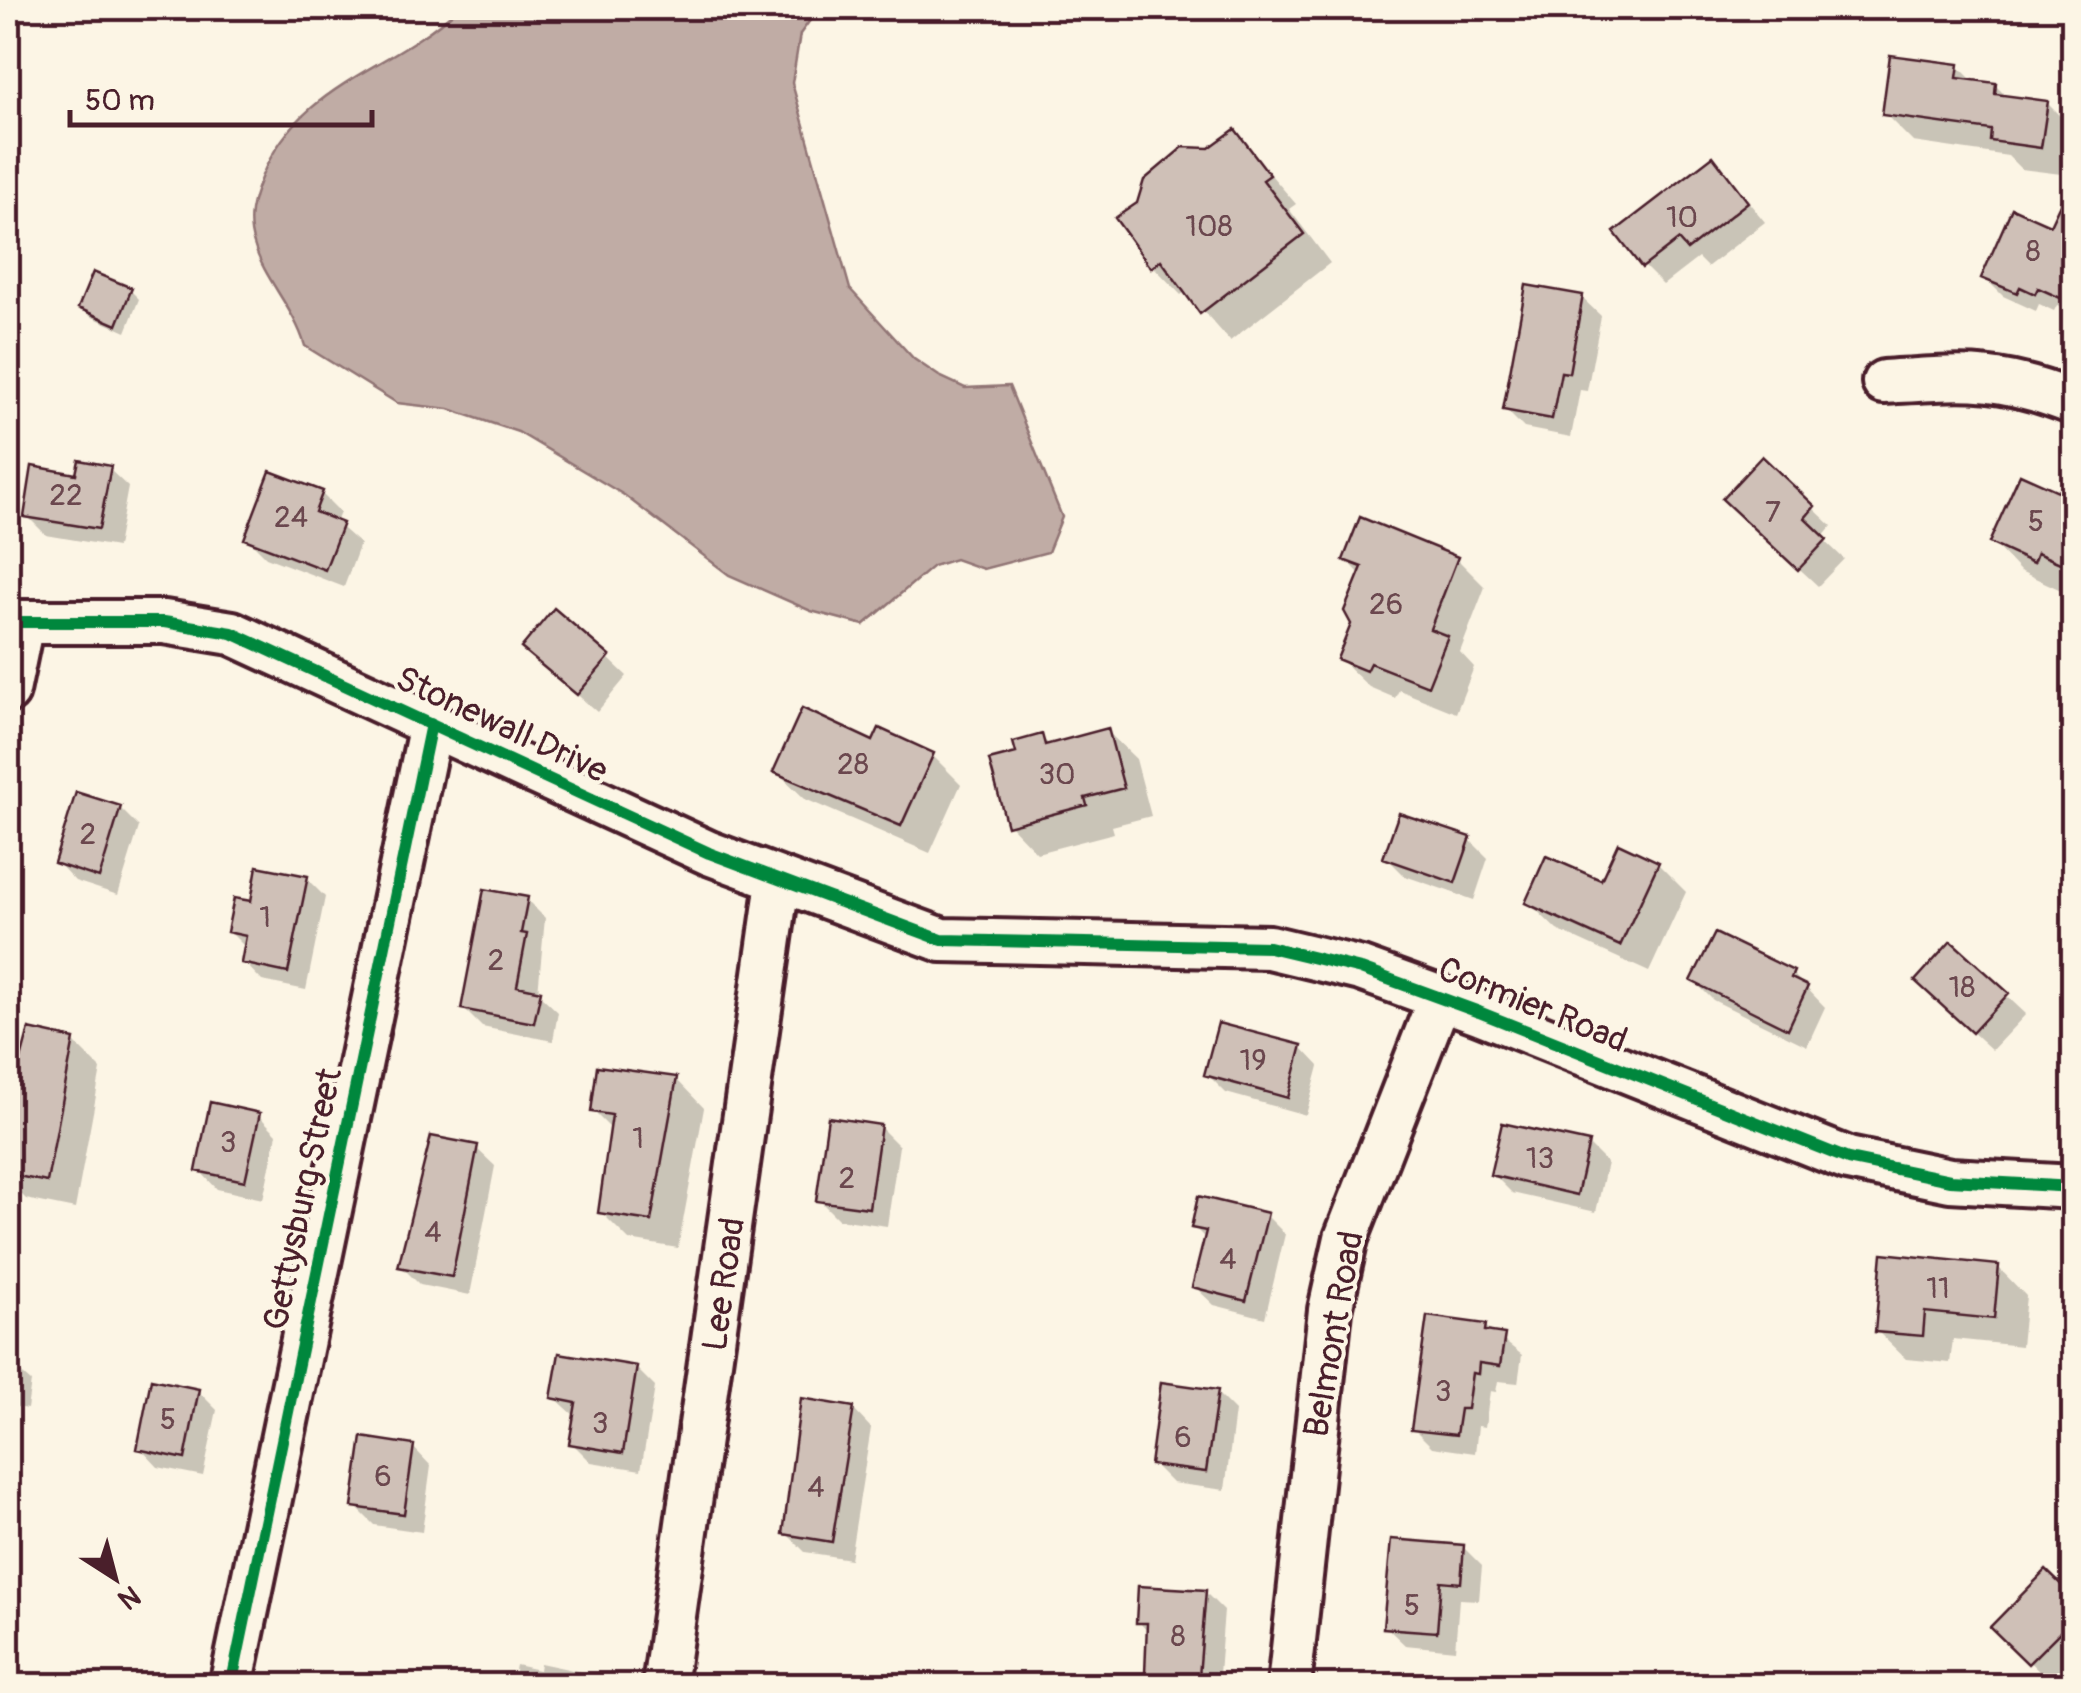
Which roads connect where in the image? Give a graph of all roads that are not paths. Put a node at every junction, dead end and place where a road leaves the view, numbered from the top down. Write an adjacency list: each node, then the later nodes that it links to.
1 (1884, 382): 2 (street)
2 (2074, 403)
3 (15, 622): 4 (street); 5 (street, Stonewall Drive)
4 (8, 691)
5 (432, 724): 6 (street, Stonewall Drive); 10 (street, Gettysburg Street)
6 (778, 882): 7 (street, Stonewall Drive); 11 (street, Lee Road)
7 (960, 943): 8 (street, Cormier Road)
8 (1440, 998): 9 (street, Cormier Road); 12 (street, Belmont Road)
9 (2074, 1187)
10 (230, 1686)
11 (664, 1686)
12 (1288, 1686)

